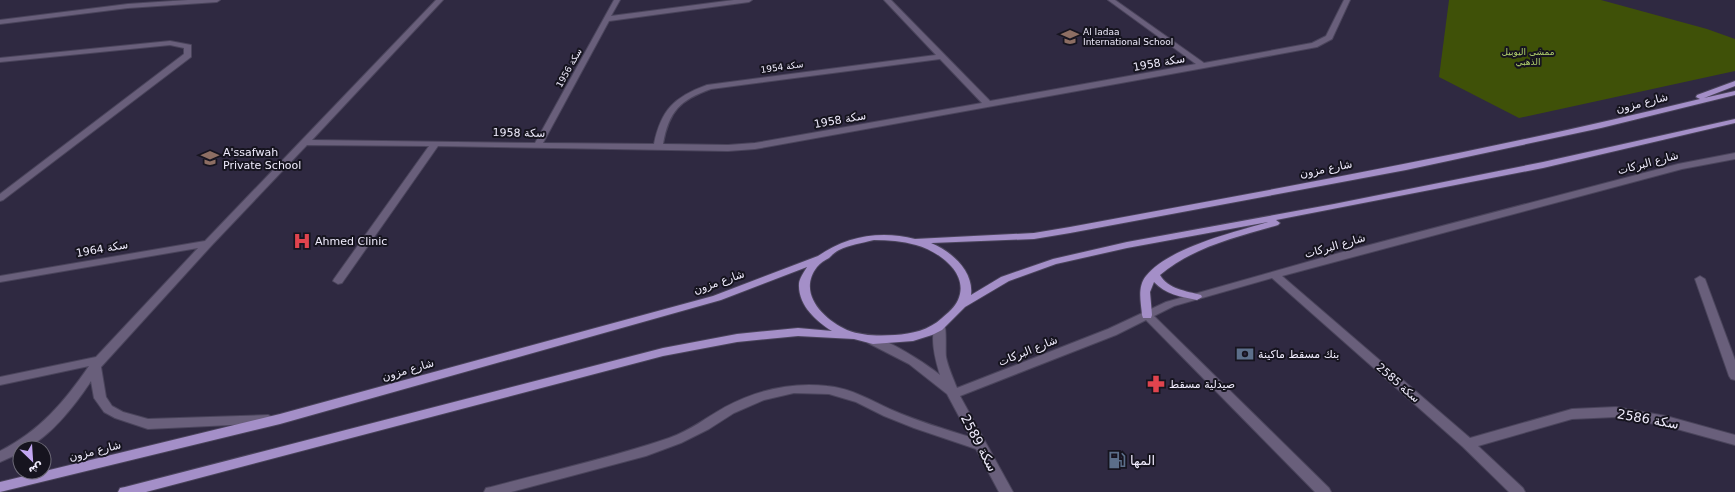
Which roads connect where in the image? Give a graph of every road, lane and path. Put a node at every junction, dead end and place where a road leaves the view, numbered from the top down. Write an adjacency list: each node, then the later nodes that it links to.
1 (217, 0): 9 (street)
2 (440, 0): 18 (street)
3 (617, 0): 8 (street, سكة 1956)
4 (749, 0): 8 (street)
5 (887, 0): 10 (street)
6 (1111, 0): 12 (street)
7 (1347, 0): 12 (street, سكة 1958)
8 (607, 18): 20 (street, سكة 1956)
9 (0, 22)
10 (942, 56): 15 (street); 21 (street, سكة 1954)
11 (0, 60): 23 (street)
12 (1204, 66): 15 (street, سكة 1958)
13 (1735, 83): 16 (main road)
14 (1735, 93): 16 (main road, شارع مزون)
15 (988, 104): 21 (street, سكة 1958)
16 (1686, 105): 25 (main road, شارع مزون)
17 (1735, 121): 24 (main road)
18 (305, 142): 19 (street, سكة 1958); 26 (street)
19 (436, 143): 20 (street, سكة 1958); 32 (street)
20 (538, 145): 21 (street, سكة 1958)
21 (658, 146)
22 (1735, 156): 29 (street, شارع البركات)
23 (0, 198)
24 (1334, 207): 28 (main road); 34 (main road)
25 (917, 241): 27 (main road); 34 (main road)
26 (208, 242): 30 (street, سكة 1964); 39 (street)
27 (817, 259): 37 (main road); 43 (main road, شارع مزون)
28 (1154, 274): 33 (main road); 35 (main road)
29 (1276, 275): 33 (street, شارع البركات); 45 (street, سكة 2585)
30 (0, 279)
31 (1700, 279): 40 (street)
32 (338, 281)
33 (1197, 297): 35 (street, شارع البركات)
34 (963, 304): 36 (main road)
35 (1147, 315): 42 (street, شارع البركات); 52 (street)
36 (940, 327): 38 (main road); 42 (street, سكة 2589)
37 (852, 336): 38 (main road); 49 (main road)
38 (872, 340): 42 (street, سكة 2589)
39 (97, 363): 41 (street); 43 (street); 47 (street)
40 (1735, 376)
41 (0, 381)
42 (953, 394): 46 (street, سكة 2589)
43 (280, 419): 48 (main road, شارع مزون)
44 (1735, 440): 45 (street, سكة 2586)
45 (1468, 444): 53 (street, سكة 2585)
46 (980, 445): 50 (street); 51 (street, سكة 2589)
47 (0, 457)
48 (0, 488)
49 (125, 492)
50 (491, 492)
51 (1006, 492)
52 (1324, 492)
53 (1518, 492)

